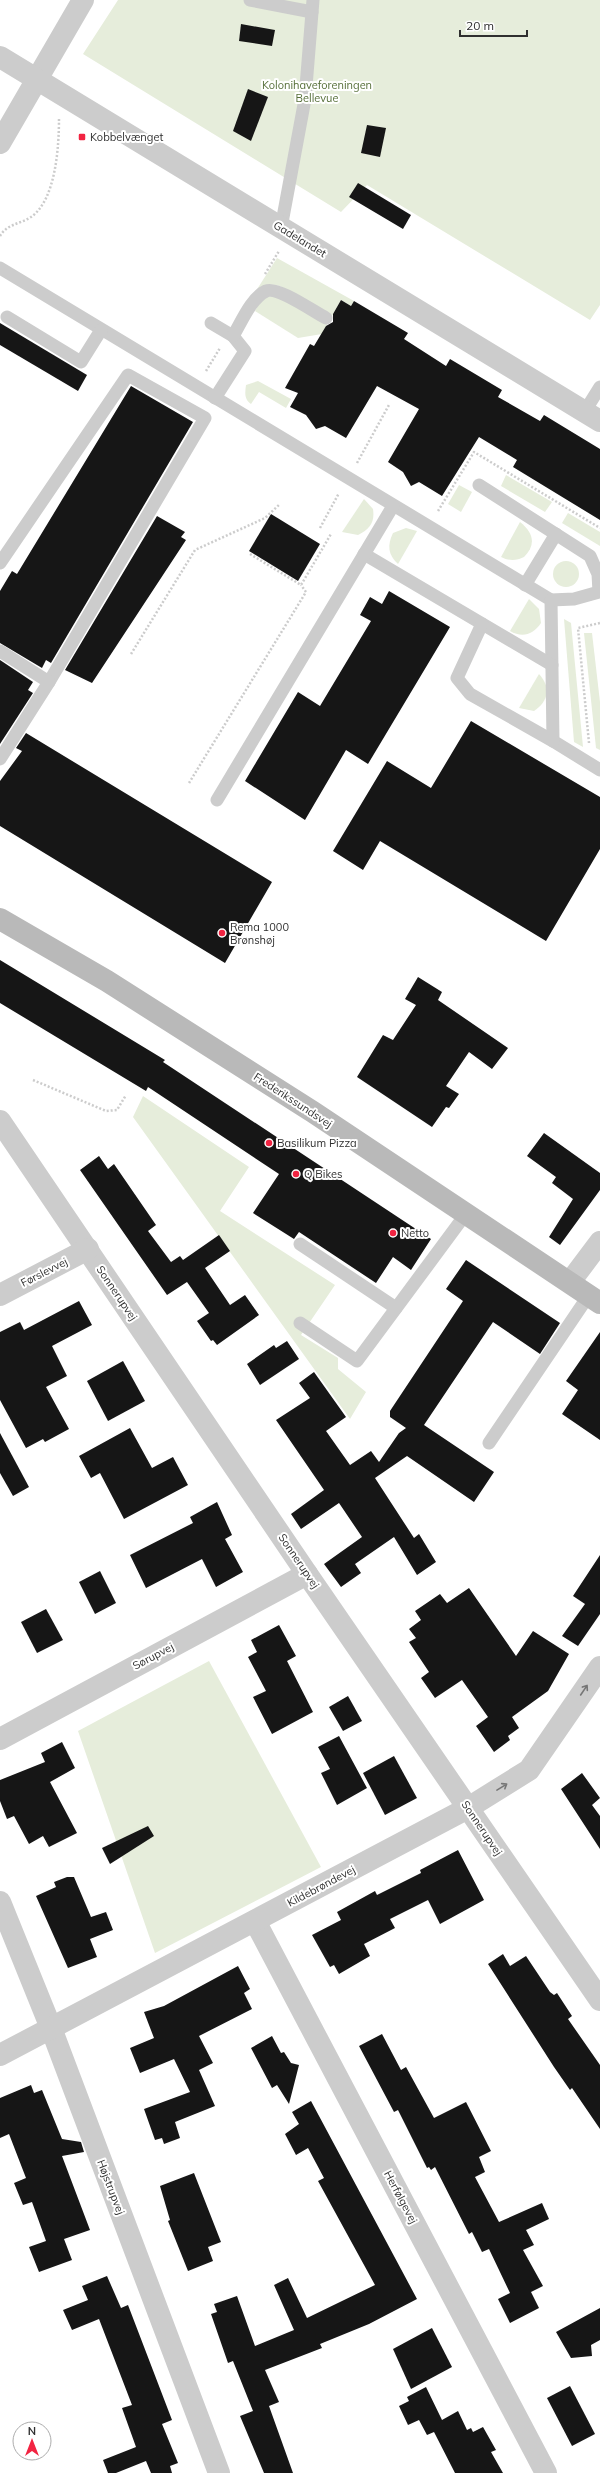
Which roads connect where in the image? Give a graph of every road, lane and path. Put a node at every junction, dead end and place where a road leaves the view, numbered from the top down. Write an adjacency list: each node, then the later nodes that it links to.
1 (83, 0): 5 (street)
2 (250, 0): 3 (lane)
3 (313, 6): 8 (lane)
4 (0, 57): 5 (street, Gadelandet)
5 (36, 78): 6 (street, Gadelandet); 7 (street)
6 (60, 93): 8 (street, Gadelandet); 9 (path)
7 (0, 143)
8 (281, 228): 18 (street, Gadelandet)
9 (0, 236)
10 (0, 268): 14 (lane)
11 (7, 317): 14 (lane)
12 (326, 318): 15 (lane)
13 (212, 323): 15 (lane)
14 (101, 330): 17 (lane)
15 (233, 336): 17 (lane)
16 (600, 387): 18 (lane)
17 (215, 398): 21 (lane)
18 (593, 416)
19 (479, 485): 23 (lane)
20 (280, 504): 33 (path)
21 (392, 506): 25 (lane); 27 (lane)
22 (331, 534): 28 (path)
23 (556, 534): 27 (lane); 29 (lane)
24 (250, 554): 28 (path)
25 (364, 554): 31 (lane); 41 (lane)
26 (0, 563): 35 (lane)
27 (525, 584): 29 (lane)
28 (301, 585): 40 (path)
29 (551, 600): 34 (lane)
30 (600, 623): 38 (path)
31 (482, 624): 34 (lane); 36 (lane)
32 (0, 651): 35 (lane)
33 (130, 654)
34 (552, 665): 36 (lane)
35 (48, 682): 37 (lane)
36 (553, 741): 38 (lane)
37 (0, 759)
38 (587, 761): 39 (lane)
39 (600, 770)
40 (190, 783)
41 (217, 800)
42 (0, 919): 46 (main road, Frederikssundsvej)
43 (33, 1080): 44 (path)
44 (126, 1095)
45 (0, 1121): 49 (street, Sonnerupvej)
46 (465, 1215): 50 (main road, Frederikssundsvej); 53 (lane)
47 (600, 1242): 50 (street)
48 (300, 1244): 53 (lane)
49 (88, 1249): 51 (street, Førslevvej); 56 (street, Sonnerupvej)
50 (570, 1282): 52 (main road, Frederikssundsvej)
51 (0, 1294)
52 (594, 1299): 55 (lane)
53 (396, 1308): 54 (lane)
54 (300, 1323)
55 (489, 1443)
56 (306, 1574): 58 (street, Sørupvej); 59 (street, Sonnerupvej)
57 (600, 1667): 59 (street, Kildebrøndevej, one-way to 57)
58 (0, 1739)
59 (468, 1808): 61 (street, Kildebrøndevej); 62 (street, Sonnerupvej)
60 (0, 1902): 63 (street, Højstrupvej)
61 (255, 1921): 63 (street, Kildebrøndevej); 66 (street, Herfølgevej)
62 (600, 2000)
63 (51, 2028): 64 (street, Kildebrøndevej); 65 (street, Højstrupvej)
64 (0, 2055)
65 (219, 2473)
66 (546, 2473)

